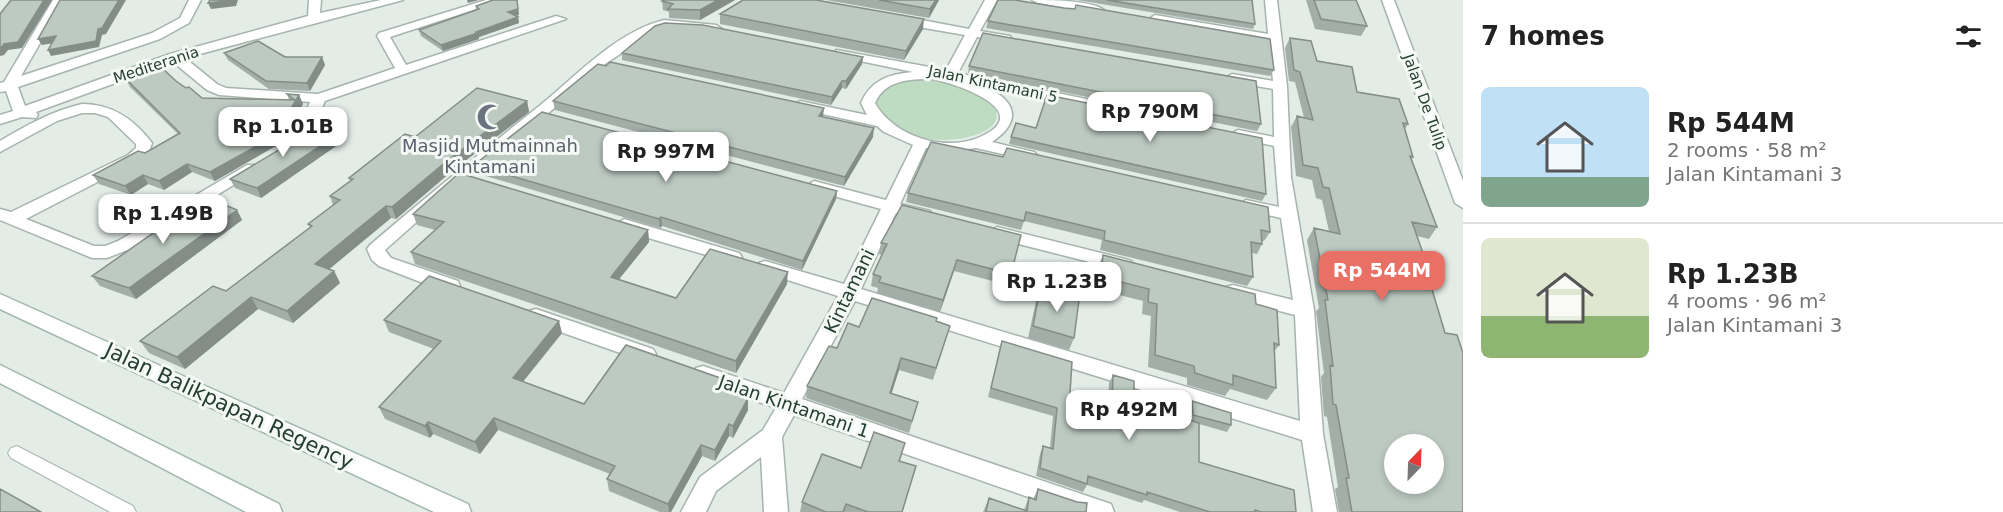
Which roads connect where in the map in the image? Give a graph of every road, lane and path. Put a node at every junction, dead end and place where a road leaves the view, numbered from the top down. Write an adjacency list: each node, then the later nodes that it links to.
1 (59, 0): 28 (street)
2 (195, 0): 28 (street)
3 (315, 0): 14 (street)
4 (397, 0): 14 (street, Mediterania)
5 (498, 0): 25 (street)
6 (991, 0): 18 (street)
7 (1038, 0): 10 (street)
8 (1388, 0): 49 (street, Jalan De Tulip)
9 (1265, 1): 19 (street)
10 (1106, 11)
11 (721, 16): 16 (street)
12 (882, 16): 18 (street)
13 (1140, 17): 19 (street)
14 (314, 18): 22 (street, Mediterania)
15 (560, 19): 25 (street)
16 (703, 26): 17 (street); 23 (street)
17 (727, 31)
18 (971, 33): 20 (street); 26 (street)
19 (1276, 39): 29 (street)
20 (1017, 41)
21 (832, 52): 26 (street, Jalan Kintamani 5)
22 (175, 57): 30 (street); 32 (street, Mediterania)
23 (600, 61): 24 (street); 33 (street)
24 (623, 66)
25 (403, 70): 30 (street)
26 (949, 76): 34 (street, Jalan Kintamani 5); 38 (street); 41 (street)
27 (1223, 76): 29 (street)
28 (5, 86): 32 (street)
29 (1280, 87): 42 (street)
30 (319, 98): 52 (street)
31 (784, 101): 38 (street)
32 (20, 111): 36 (street, Mediterania); 37 (street)
33 (540, 113): 35 (street); 45 (street)
34 (1133, 113)
35 (562, 119)
36 (0, 120)
37 (47, 120): 43 (street); 52 (street)
38 (877, 122): 40 (street)
39 (1225, 132): 42 (street)
40 (921, 143): 41 (street); 50 (street, Kintamani)
41 (975, 143): 44 (street)
42 (1283, 143): 51 (street)
43 (0, 147)
44 (1046, 159)
45 (459, 176): 47 (street); 59 (street)
46 (800, 182): 50 (street)
47 (482, 183)
48 (1232, 202): 51 (street)
49 (1463, 203)
50 (890, 206): 53 (street); 58 (street, Kintamani)
51 (1290, 215): 62 (street)
52 (6, 216)
53 (936, 218)
54 (608, 220): 58 (street)
55 (982, 229): 56 (street)
56 (1143, 269)
57 (1212, 287): 62 (street)
58 (850, 292): 64 (street, Kintamani); 65 (street)
59 (475, 294)
60 (0, 301): 70 (street, Jalan Balikpapan Regency)
61 (520, 310): 64 (street, Jalan Kintamani 1)
62 (1304, 310): 65 (street)
63 (0, 373): 69 (street)
64 (791, 405): 66 (street, Kintamani); 73 (street, Jalan Kintamani 1)
65 (1312, 434): 74 (street)
66 (771, 437): 71 (street); 72 (street)
67 (17, 453): 68 (lane)
68 (127, 512)
69 (270, 512)
70 (459, 512)
71 (693, 512)
72 (776, 512)
73 (1102, 512)
74 (1325, 512)

